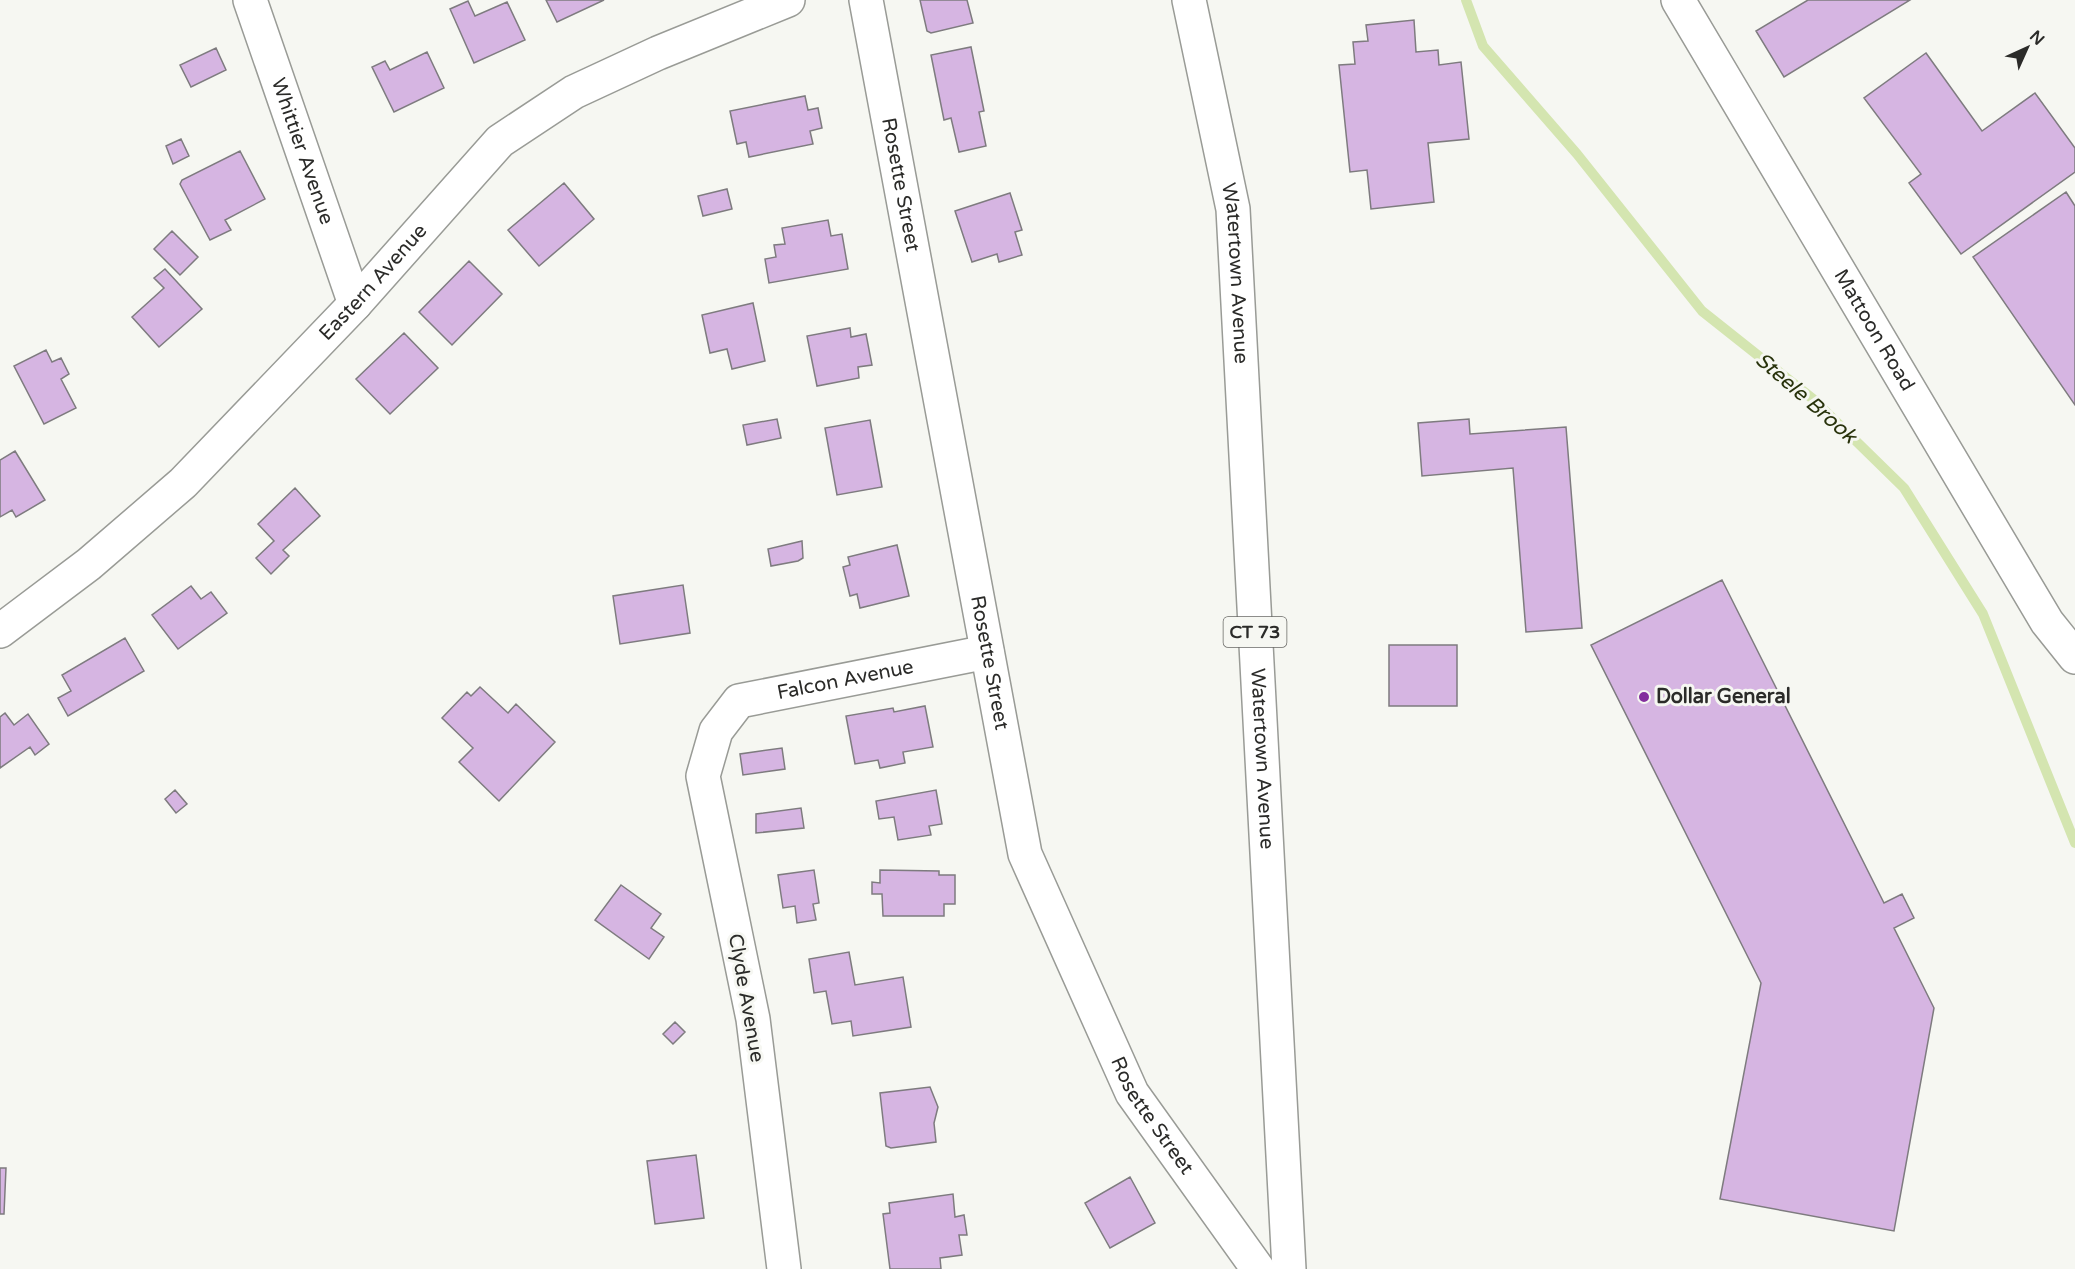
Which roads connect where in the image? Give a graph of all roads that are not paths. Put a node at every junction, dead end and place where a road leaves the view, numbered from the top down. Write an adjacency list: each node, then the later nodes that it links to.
1 (250, 0): 6 (street, Whittier Avenue)
2 (788, 0): 6 (street, Eastern Avenue)
3 (866, 0): 8 (street, Rosette Street)
4 (1189, 0): 13 (street, Watertown Avenue / CT 73)
5 (1678, 0): 9 (street, Mattoon Road)
6 (355, 304): 7 (street, Eastern Avenue)
7 (0, 631)
8 (987, 652): 10 (street, Falcon Avenue); 12 (street, Rosette Street)
9 (2075, 657)
10 (716, 731): 11 (street, Clyde Avenue)
11 (784, 1269)
12 (1258, 1269)
13 (1289, 1269)

